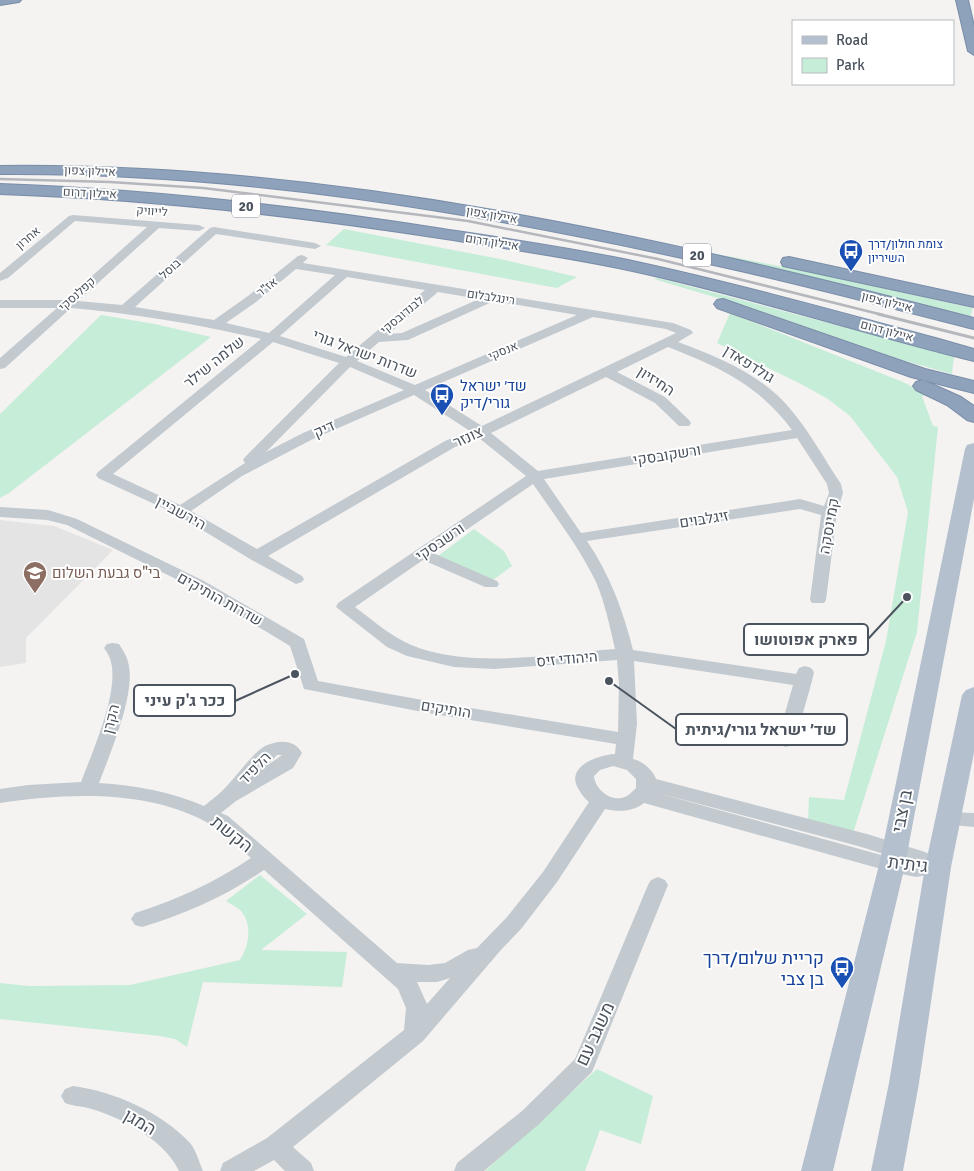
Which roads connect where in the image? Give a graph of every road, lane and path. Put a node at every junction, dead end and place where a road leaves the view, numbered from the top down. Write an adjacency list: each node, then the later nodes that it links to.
1 (15, 0): 3 (highway)
2 (962, 0): 4 (highway)
3 (0, 2)
4 (974, 51)
5 (0, 168): 7 (highway, איילון צפון / 20)
6 (0, 189): 12 (highway, איילון דרום / 20)
7 (427, 204): 18 (highway); 25 (highway, איילון צפון / 20)
8 (73, 218): 9 (street, לייוויק); 15 (street, אחרון)
9 (156, 225): 10 (street, לייוויק); 22 (street, קפלנסקי)
10 (199, 228)
11 (214, 230): 13 (street, אז"ר); 23 (street, בוסל)
12 (490, 241): 29 (highway); 32 (highway, איילון דרום / 20)
13 (294, 265): 14 (street, רינגלבלום); 26 (street, אז"ר)
14 (345, 273): 16 (street, רינגלבלום); 28 (street, שלמה שילר)
15 (0, 277)
16 (435, 288): 19 (street, רינגלבלום); 30 (street, לבנדובסקי)
17 (974, 290): 18 (highway)
18 (919, 291): 20 (highway)
19 (493, 297): 24 (street, רינגלבלום); 30 (street)
20 (974, 302)
21 (0, 304): 22 (street, שדרות ישראל גורי)
22 (66, 304): 23 (street, שדרות ישראל גורי); 34 (street, קפלנסקי)
23 (125, 310): 26 (street, שדרות ישראל גורי)
24 (592, 313): 27 (street, רינגלבלום); 37 (street, אנסקי)
25 (969, 323)
26 (216, 324): 28 (street, שדרות ישראל גורי)
27 (687, 333): 31 (street, צונזר)
28 (271, 337): 33 (street, שדרות ישראל גורי); 46 (street, שלמה שילר)
29 (816, 337): 36 (highway); 38 (highway)
30 (374, 339): 33 (street, לבנדובסקי)
31 (668, 342): 35 (street, צונזר); 42 (street, גולדפאדן)
32 (967, 353)
33 (348, 362): 37 (street, שדרות ישראל גורי); 40 (street, דיק)
34 (0, 365)
35 (607, 372): 39 (street, החיזיון); 41 (street, צונזר)
36 (974, 387)
37 (414, 389): 41 (street, שדרות ישראל גורי); 43 (street, דיק)
38 (974, 416)
39 (684, 423)
40 (282, 429): 43 (street); 45 (street, דיק)
41 (481, 432): 47 (street, שדרות ישראל גורי); 53 (street, צונזר)
42 (799, 433): 47 (street, ורשקובסקי); 50 (street, קמינסקה)
43 (308, 436): 45 (street, דיק)
44 (974, 449): 73 (main road, בן צבי)
45 (237, 473): 48 (street, דיק)
46 (103, 475): 48 (street, הירשביין)
47 (535, 476): 51 (street, שדרות ישראל גורי); 52 (street, ורשבסקי)
48 (180, 511): 53 (street, הירשביין)
49 (0, 512): 58 (street, שדרות הותיקים)
50 (829, 512): 51 (street, זיגלבוים); 56 (street, קמינסקה)
51 (578, 538): 60 (street, שדרות ישראל גורי)
52 (422, 554): 55 (street); 57 (street, ורשבסקי)
53 (256, 556): 54 (street)
54 (296, 579)
55 (491, 584)
56 (818, 600)
57 (344, 607): 60 (street, היהודי זיס)
58 (298, 643): 62 (street, הותיקים)
59 (113, 648): 65 (street, הקרן)
60 (625, 654): 62 (street, שדרות ישראל גורי); 63 (street, היהודי זיס)
61 (974, 695): 71 (main road)
62 (626, 739): 64 (street, שדרות ישראל גורי)
63 (786, 741)
64 (624, 762): 66 (street); 69 (street)
65 (88, 788): 67 (street, הקשת); 70 (street, הקשת)
66 (645, 790): 69 (street); 73 (street, גיתית)
67 (0, 796)
68 (229, 796): 70 (street, הלפיד)
69 (600, 801): 78 (street)
70 (206, 814): 74 (street, הקשת)
71 (948, 819): 72 (street); 75 (main road)
72 (974, 820)
73 (893, 857): 75 (street, גיתית); 87 (main road, בן צבי)
74 (263, 860): 77 (street); 79 (street, הקשת)
75 (938, 867): 88 (main road)
76 (658, 885): 86 (street, משגב עם)
77 (142, 919)
78 (492, 945): 79 (street); 80 (street)
79 (394, 971): 80 (street, הקשת)
80 (414, 1035): 82 (street)
81 (73, 1096): 83 (street, המגן)
82 (276, 1146): 84 (street); 85 (street)
83 (191, 1171)
84 (232, 1171)
85 (302, 1171)
86 (466, 1171)
87 (817, 1171)
88 (887, 1171)

